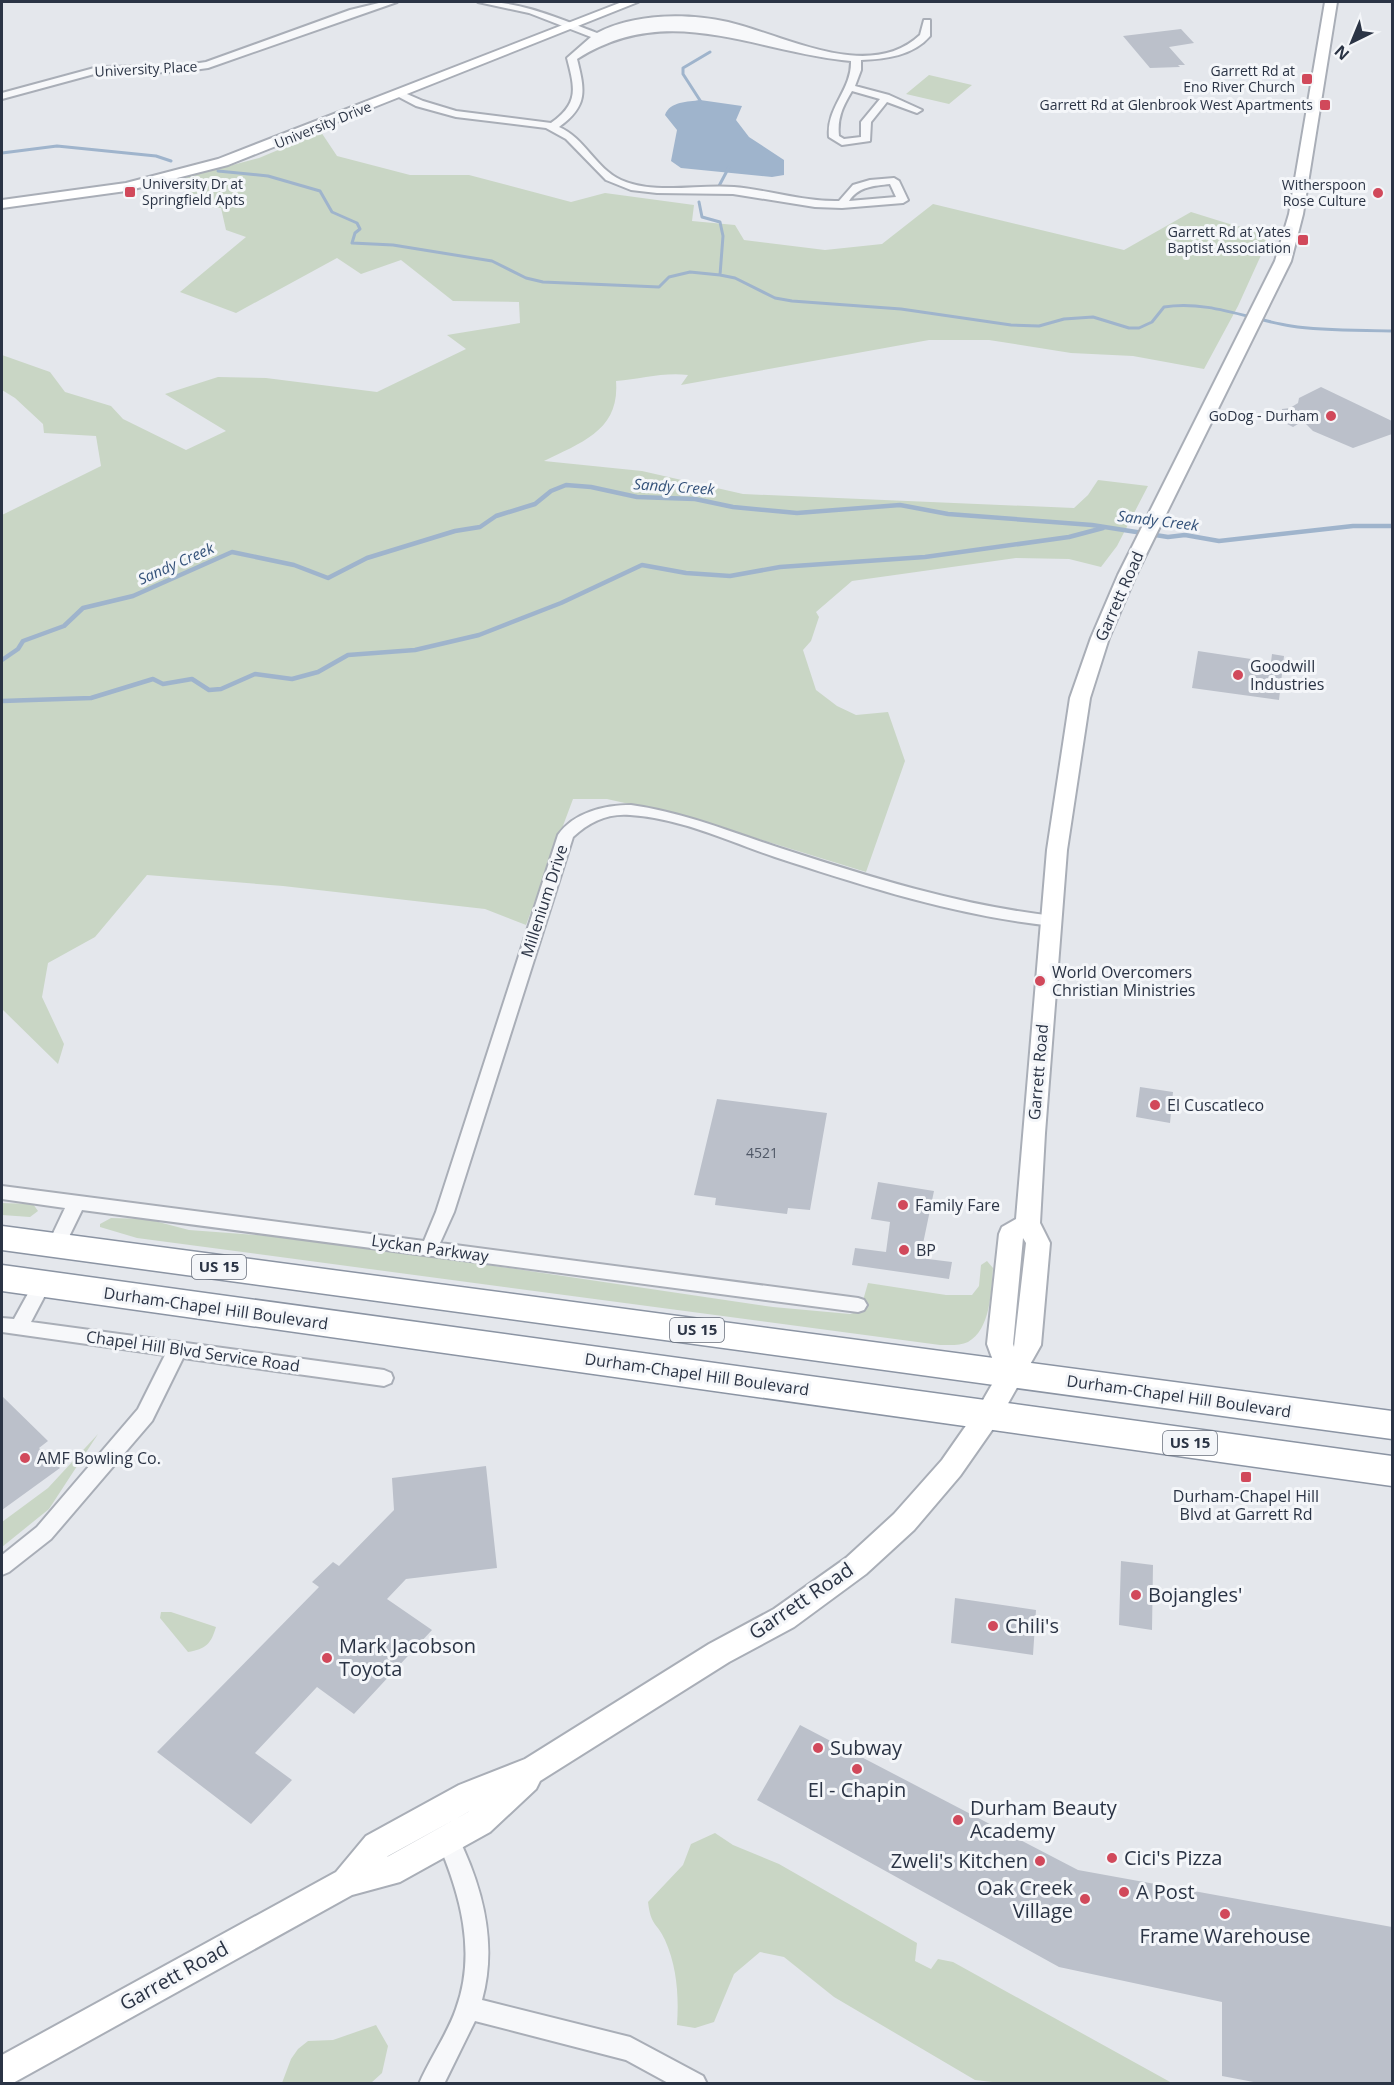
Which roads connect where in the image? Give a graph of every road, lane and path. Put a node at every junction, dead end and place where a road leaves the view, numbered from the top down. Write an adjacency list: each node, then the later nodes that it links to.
1 (392, 2): 12 (street, University Place)
2 (483, 2): 7 (street)
3 (608, 2): 7 (street, University Drive)
4 (632, 2): 7 (street, University Drive)
5 (1330, 2): 19 (street, Garrett Road)
6 (927, 22): 9 (street)
7 (565, 24): 8 (street); 11 (street, University Drive); 16 (street, University Drive)
8 (598, 37): 9 (street); 15 (street)
9 (856, 58): 10 (street)
10 (850, 88): 13 (street); 13 (street)
11 (400, 94): 15 (street); 17 (street, University Drive)
12 (2, 96)
13 (886, 97): 14 (street)
14 (917, 110)
15 (552, 127): 18 (street)
16 (2, 196)
17 (2, 204)
18 (842, 205): 18 (street)
19 (1053, 921): 24 (street, Millenium Drive); 32 (street, Garrett Road)
20 (2, 1193): 21 (street, Lyckan Parkway)
21 (76, 1203): 23 (street); 24 (street, Lyckan Parkway)
22 (2, 1238): 23 (highway, Durham-Chapel Hill Boulevard / US 15)
23 (56, 1246): 25 (highway); 28 (highway, Durham-Chapel Hill Boulevard / US 15)
24 (430, 1247): 29 (street, Lyckan Parkway)
25 (2, 1257)
26 (2, 1278): 27 (highway, Durham-Chapel Hill Boulevard / US 15)
27 (42, 1284): 28 (highway); 30 (street); 34 (highway, Durham-Chapel Hill Boulevard / US 15)
28 (383, 1288): 32 (highway, Durham-Chapel Hill Boulevard / US 15)
29 (858, 1305)
30 (10, 1326): 31 (street, Chapel Hill Blvd Service Road)
31 (177, 1349): 33 (street, Chapel Hill Blvd Service Road); 37 (street)
32 (1010, 1373): 34 (street, Garrett Road); 35 (highway, Durham-Chapel Hill Boulevard / US 15)
33 (384, 1378)
34 (988, 1415): 36 (highway, Durham-Chapel Hill Boulevard / US 15); 38 (street, Garrett Road)
35 (1392, 1425)
36 (1392, 1471)
37 (2, 1566)
38 (535, 1769): 39 (street, Garrett Road); 40 (street, Garrett Road)
39 (448, 1840): 40 (street, Garrett Road); 41 (street)
40 (347, 1882): 42 (street, Garrett Road)
41 (468, 2008): 43 (street); 44 (street)
42 (2, 2072)
43 (431, 2084)
44 (695, 2084)

